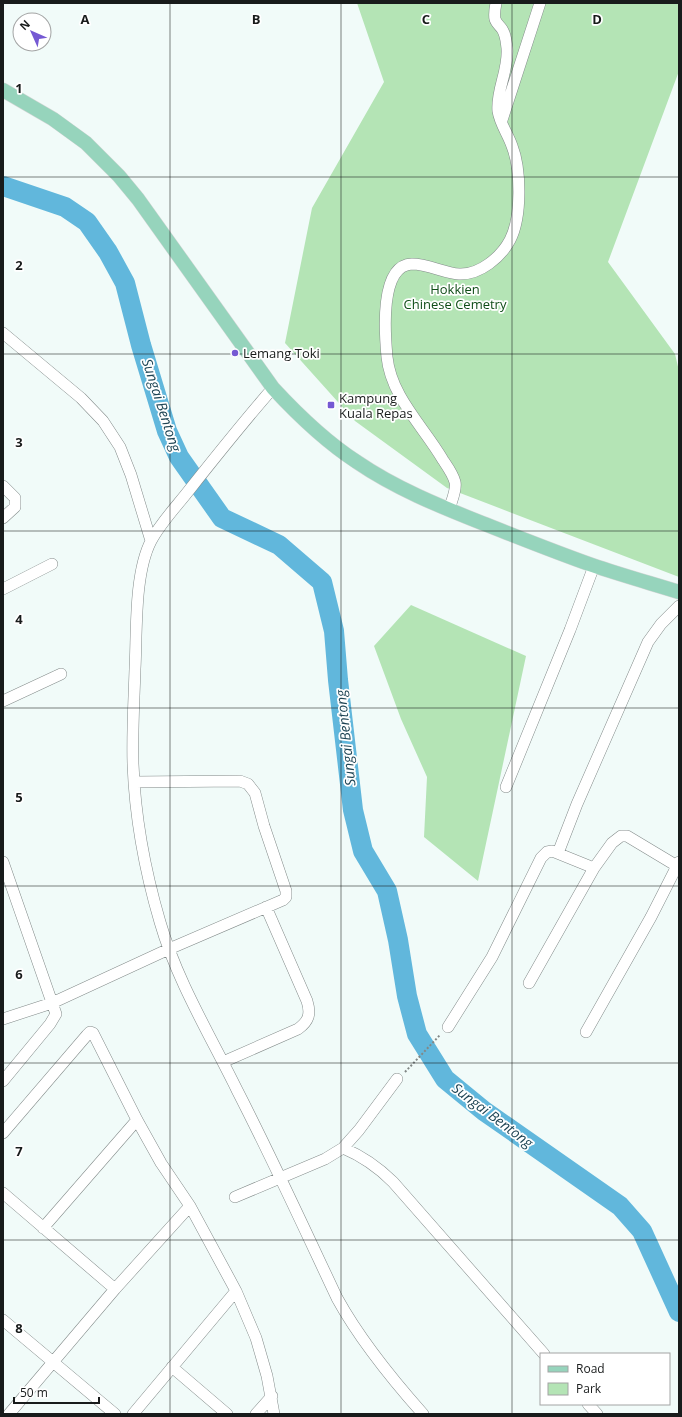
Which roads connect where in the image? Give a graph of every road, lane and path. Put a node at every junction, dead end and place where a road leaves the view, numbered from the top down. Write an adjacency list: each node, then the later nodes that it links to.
1 (496, 3): 4 (street)
2 (540, 3): 4 (street)
3 (3, 90): 6 (main road)
4 (501, 122): 8 (street)
5 (3, 332): 10 (street)
6 (273, 388): 8 (main road); 10 (street)
7 (3, 486): 9 (street)
8 (449, 510): 12 (main road)
9 (3, 518)
10 (151, 541): 18 (street)
11 (52, 564): 13 (street)
12 (594, 566): 14 (main road); 19 (street)
13 (3, 589)
14 (679, 592)
15 (679, 606): 20 (street)
16 (61, 674): 17 (street)
17 (3, 701)
18 (134, 782): 24 (street); 25 (street)
19 (506, 787)
20 (558, 852): 23 (street); 29 (street)
21 (3, 862): 27 (street)
22 (678, 864): 23 (street); 30 (street)
23 (594, 868): 26 (street)
24 (266, 907): 25 (street); 31 (street)
25 (169, 949): 27 (street); 31 (street)
26 (529, 983)
27 (52, 1003): 28 (street); 33 (street)
28 (3, 1019)
29 (448, 1026): 32 (path)
30 (586, 1032)
31 (223, 1062): 37 (street)
32 (398, 1079): 36 (street)
33 (3, 1081)
34 (137, 1120): 35 (street); 40 (street); 41 (street)
35 (3, 1133)
36 (343, 1148): 37 (street); 45 (street)
37 (280, 1178): 39 (street); 51 (street)
38 (3, 1193): 41 (street)
39 (235, 1197)
40 (190, 1206): 42 (street); 43 (street)
41 (43, 1228): 42 (street)
42 (115, 1288): 46 (street)
43 (236, 1291): 47 (street); 48 (street)
44 (3, 1320): 46 (street)
45 (543, 1353)
46 (53, 1362): 52 (street); 53 (street)
47 (172, 1368): 50 (street); 54 (street)
48 (272, 1396): 55 (street); 56 (street)
49 (589, 1405): 57 (street)
50 (138, 1412)
51 (418, 1412)
52 (9, 1414)
53 (115, 1414)
54 (227, 1414)
55 (256, 1414)
56 (274, 1414)
57 (597, 1414)

